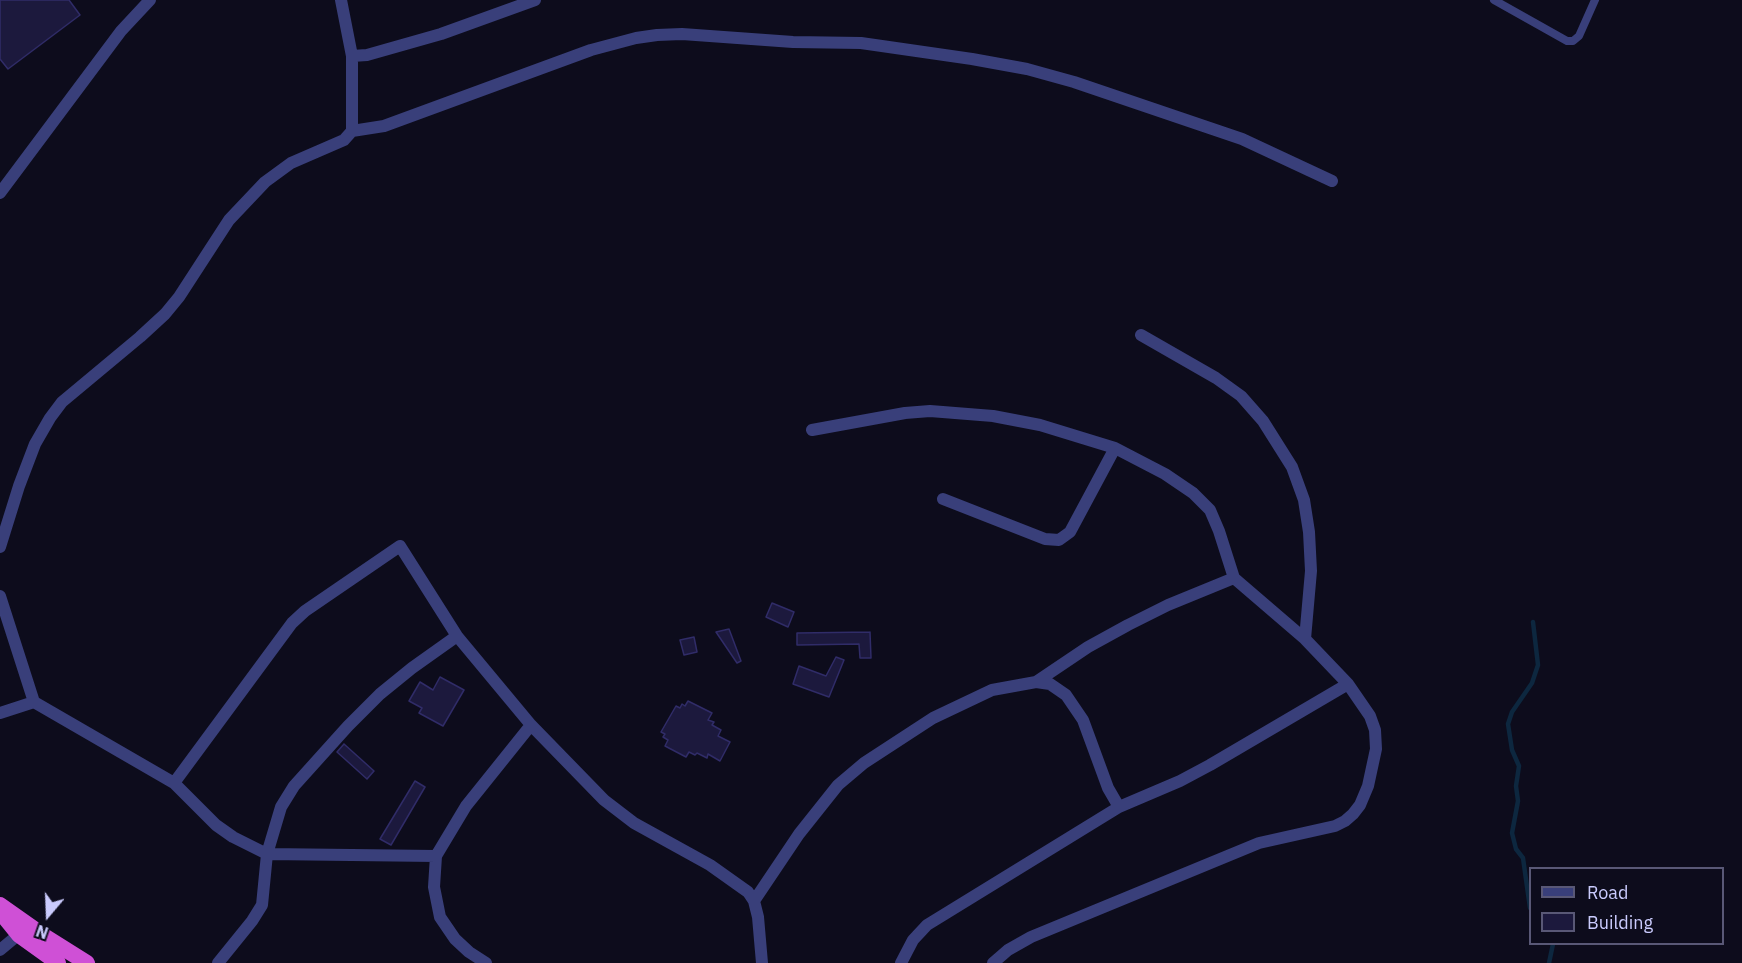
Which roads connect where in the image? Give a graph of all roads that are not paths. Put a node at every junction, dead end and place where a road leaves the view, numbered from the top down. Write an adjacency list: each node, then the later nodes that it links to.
1 (150, 0): 9 (street)
2 (341, 0): 6 (street)
3 (535, 0): 6 (street)
4 (1494, 0): 5 (lane)
5 (1595, 0)
6 (352, 56): 7 (street)
7 (352, 131): 8 (street); 14 (street)
8 (1332, 181)
9 (0, 193)
10 (1141, 335): 18 (street)
11 (812, 430): 12 (street)
12 (1115, 448): 13 (street); 15 (street)
13 (943, 499)
14 (0, 547)
15 (1234, 578): 18 (street); 19 (street)
16 (0, 596): 21 (street)
17 (457, 636): 23 (street); 24 (street); 26 (street)
18 (1305, 639): 20 (street)
19 (1036, 682): 25 (street); 28 (street)
20 (1347, 684): 25 (street); 39 (street)
21 (34, 702): 22 (street); 24 (street)
22 (0, 713)
23 (531, 725): 27 (street); 28 (street)
24 (174, 783): 26 (street)
25 (1119, 807): 38 (street)
26 (267, 854): 27 (street); 35 (street)
27 (436, 856): 36 (street)
28 (754, 901): 37 (street)
29 (0, 905): 31 (highway)
30 (0, 910): 31 (highway)
31 (24, 930): 32 (street); 33 (highway); 34 (highway)
32 (0, 950)
33 (58, 963)
34 (87, 963)
35 (218, 963)
36 (486, 963)
37 (762, 963)
38 (901, 963)
39 (993, 963)

